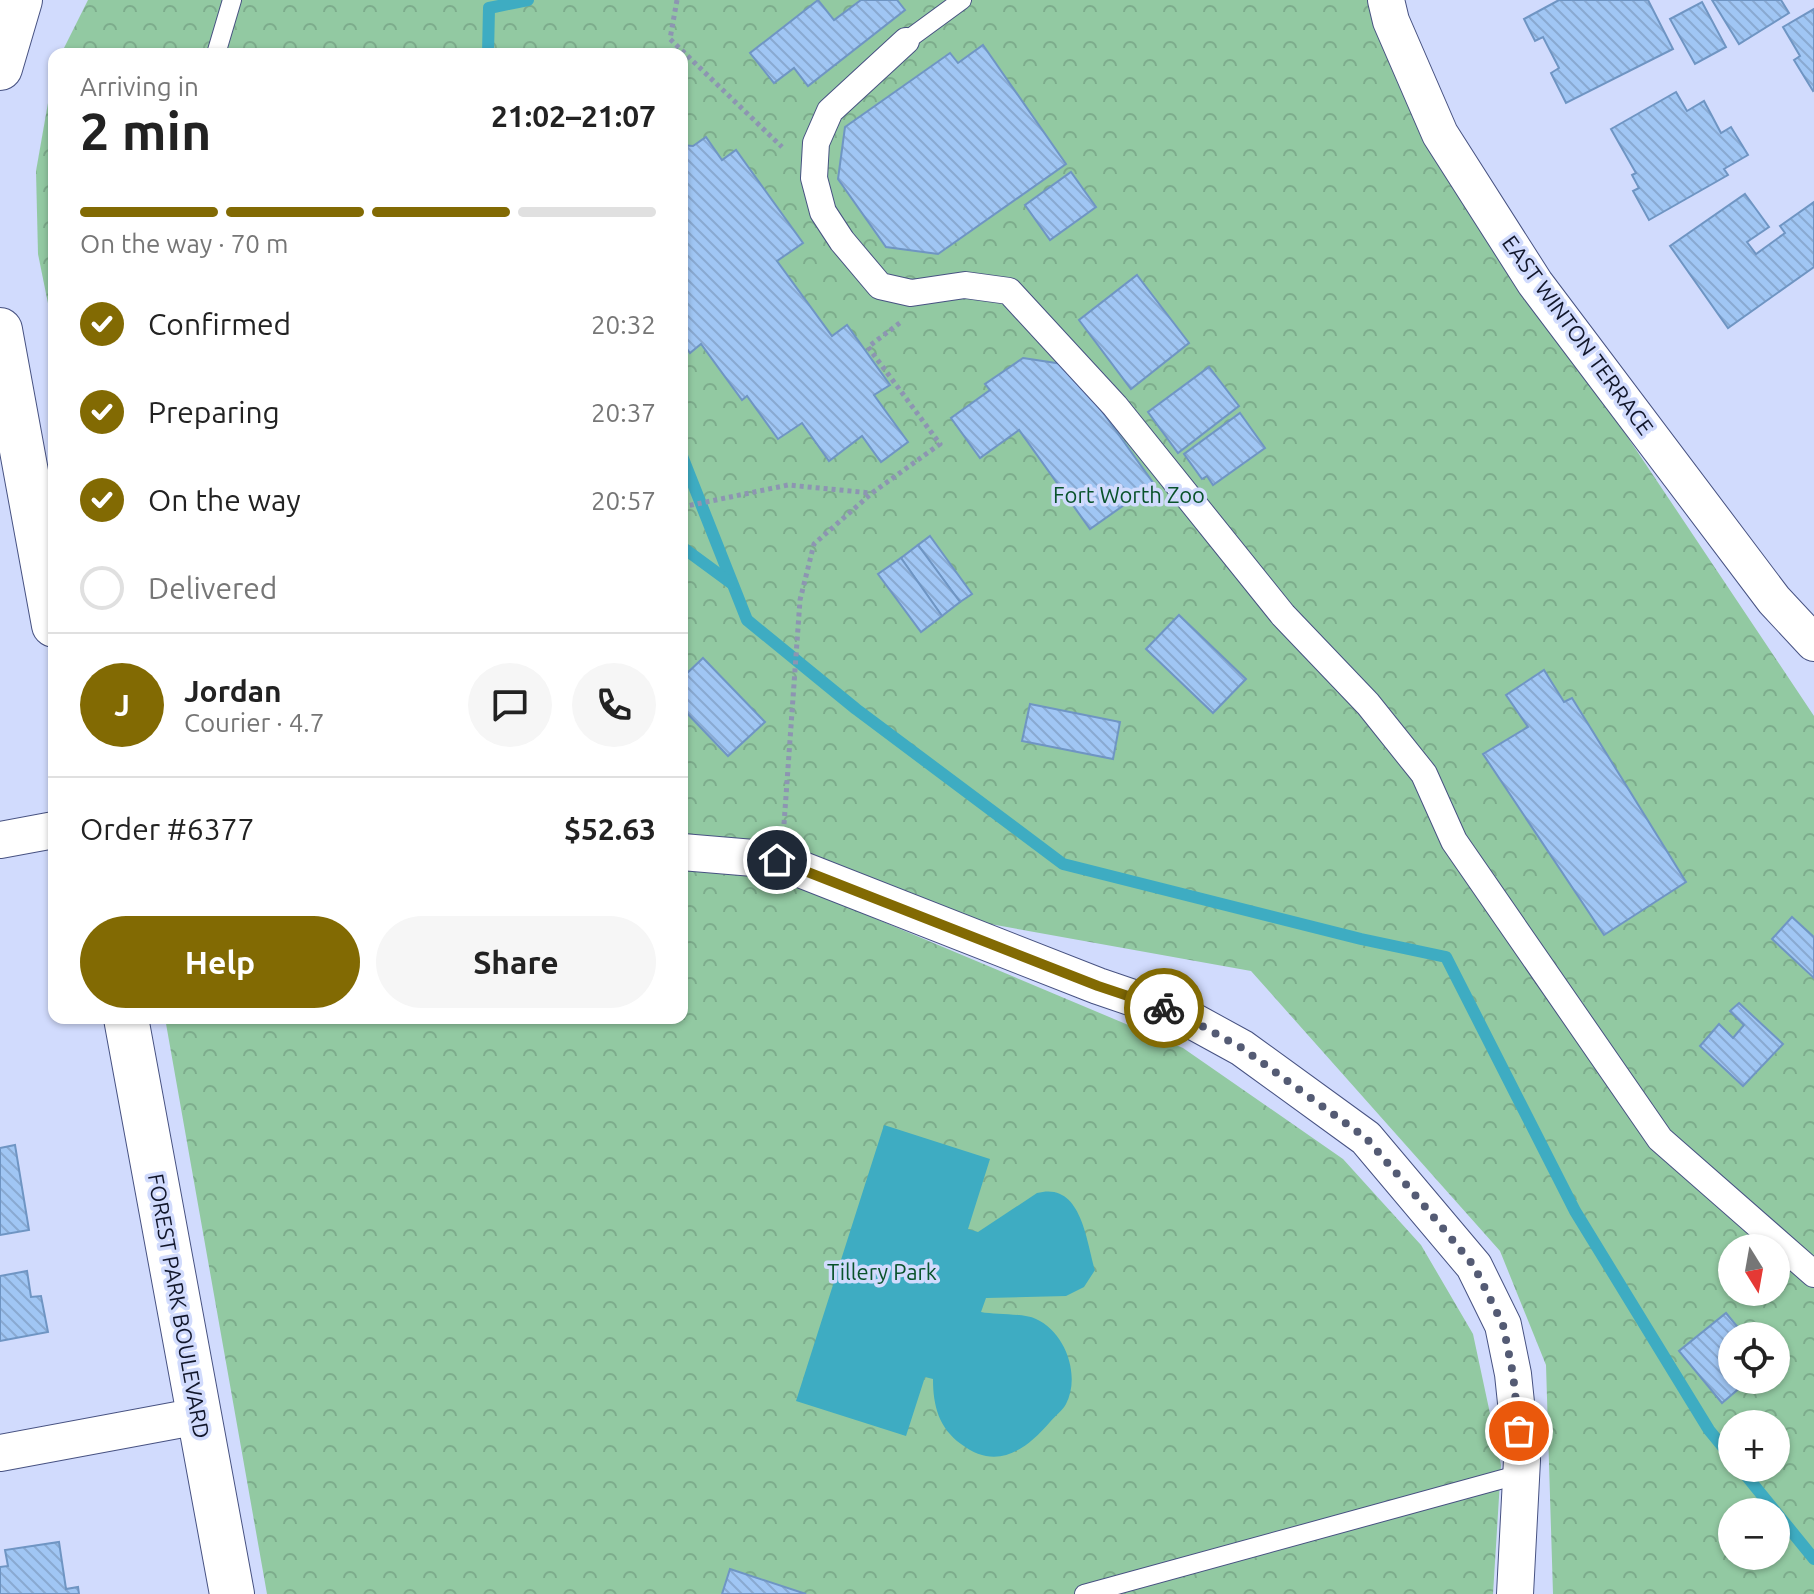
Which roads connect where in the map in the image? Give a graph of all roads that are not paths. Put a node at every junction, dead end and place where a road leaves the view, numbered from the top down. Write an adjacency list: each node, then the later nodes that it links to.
1 (20, 0): 7 (main road)
2 (232, 0): 6 (lane)
3 (962, 0): 5 (lane)
4 (1386, 0): 10 (street, EAST WINTON TERRACE)
5 (906, 41): 15 (street)
6 (218, 48)
7 (0, 68)
8 (0, 330): 9 (main road)
9 (48, 592)
10 (1814, 643)
11 (48, 831): 12 (street)
12 (0, 840)
13 (688, 853): 18 (street)
14 (127, 1024): 16 (main road, FOREST PARK BOULEVARD)
15 (1814, 1274)
16 (199, 1416): 17 (street); 19 (main road, FOREST PARK BOULEVARD)
17 (0, 1453)
18 (1521, 1474): 20 (lane); 21 (street)
19 (232, 1594)
20 (1084, 1594)
21 (1515, 1594)

